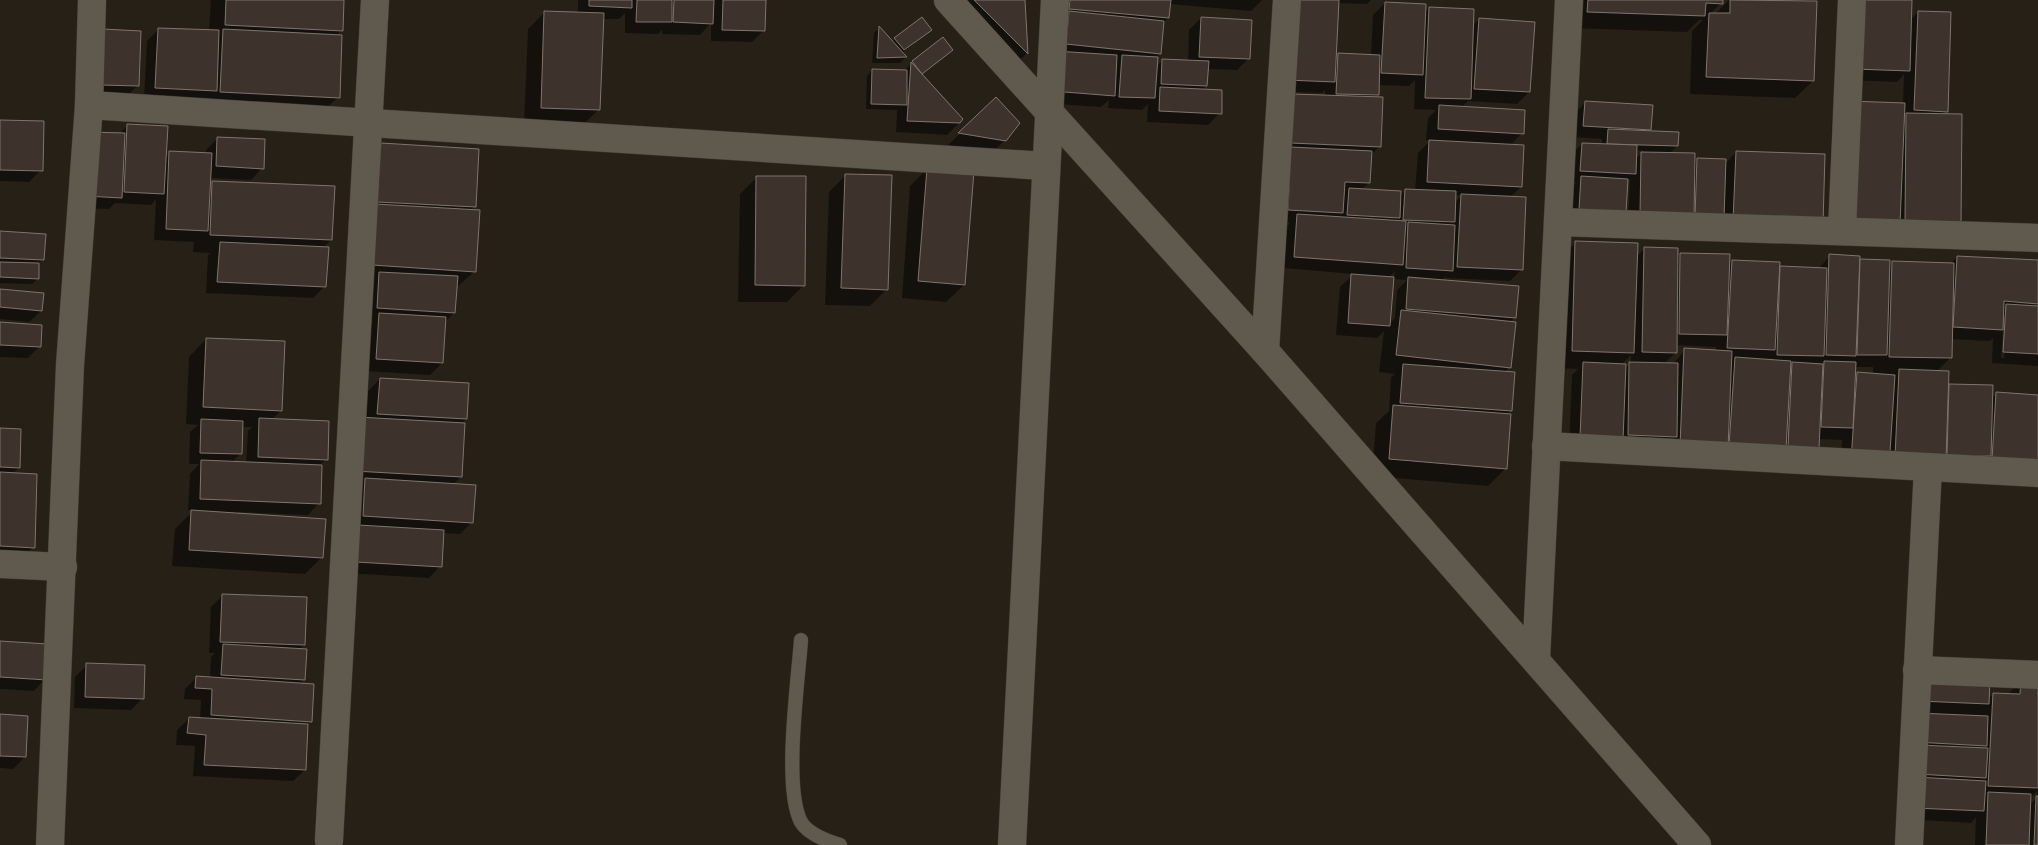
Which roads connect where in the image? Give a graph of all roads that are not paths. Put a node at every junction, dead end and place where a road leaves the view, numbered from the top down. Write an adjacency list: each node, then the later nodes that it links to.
1 (92, 0): 8 (street)
2 (375, 0): 10 (street)
3 (948, 0): 9 (street)
4 (1055, 0): 9 (street)
5 (1287, 0): 15 (street)
6 (1569, 0): 12 (street)
7 (1852, 0): 13 (street)
8 (89, 105): 10 (street); 20 (street)
9 (1048, 112): 11 (street); 15 (street)
10 (368, 122): 11 (street); 25 (street)
11 (1045, 166): 28 (street)
12 (1558, 222): 13 (street); 16 (street)
13 (1842, 232): 14 (street)
14 (2038, 238)
15 (1265, 351): 22 (street)
16 (1546, 446): 17 (street); 22 (street)
17 (1928, 467): 18 (street); 23 (street)
18 (2038, 473)
19 (0, 564): 20 (street)
20 (63, 567): 26 (street)
21 (801, 640): 27 (lane)
22 (1536, 659): 29 (street)
23 (1917, 670): 24 (street); 30 (street)
24 (2038, 675)
25 (329, 840)
26 (50, 845)
27 (840, 845)
28 (1012, 845)
29 (1698, 845)
30 (1909, 845)

